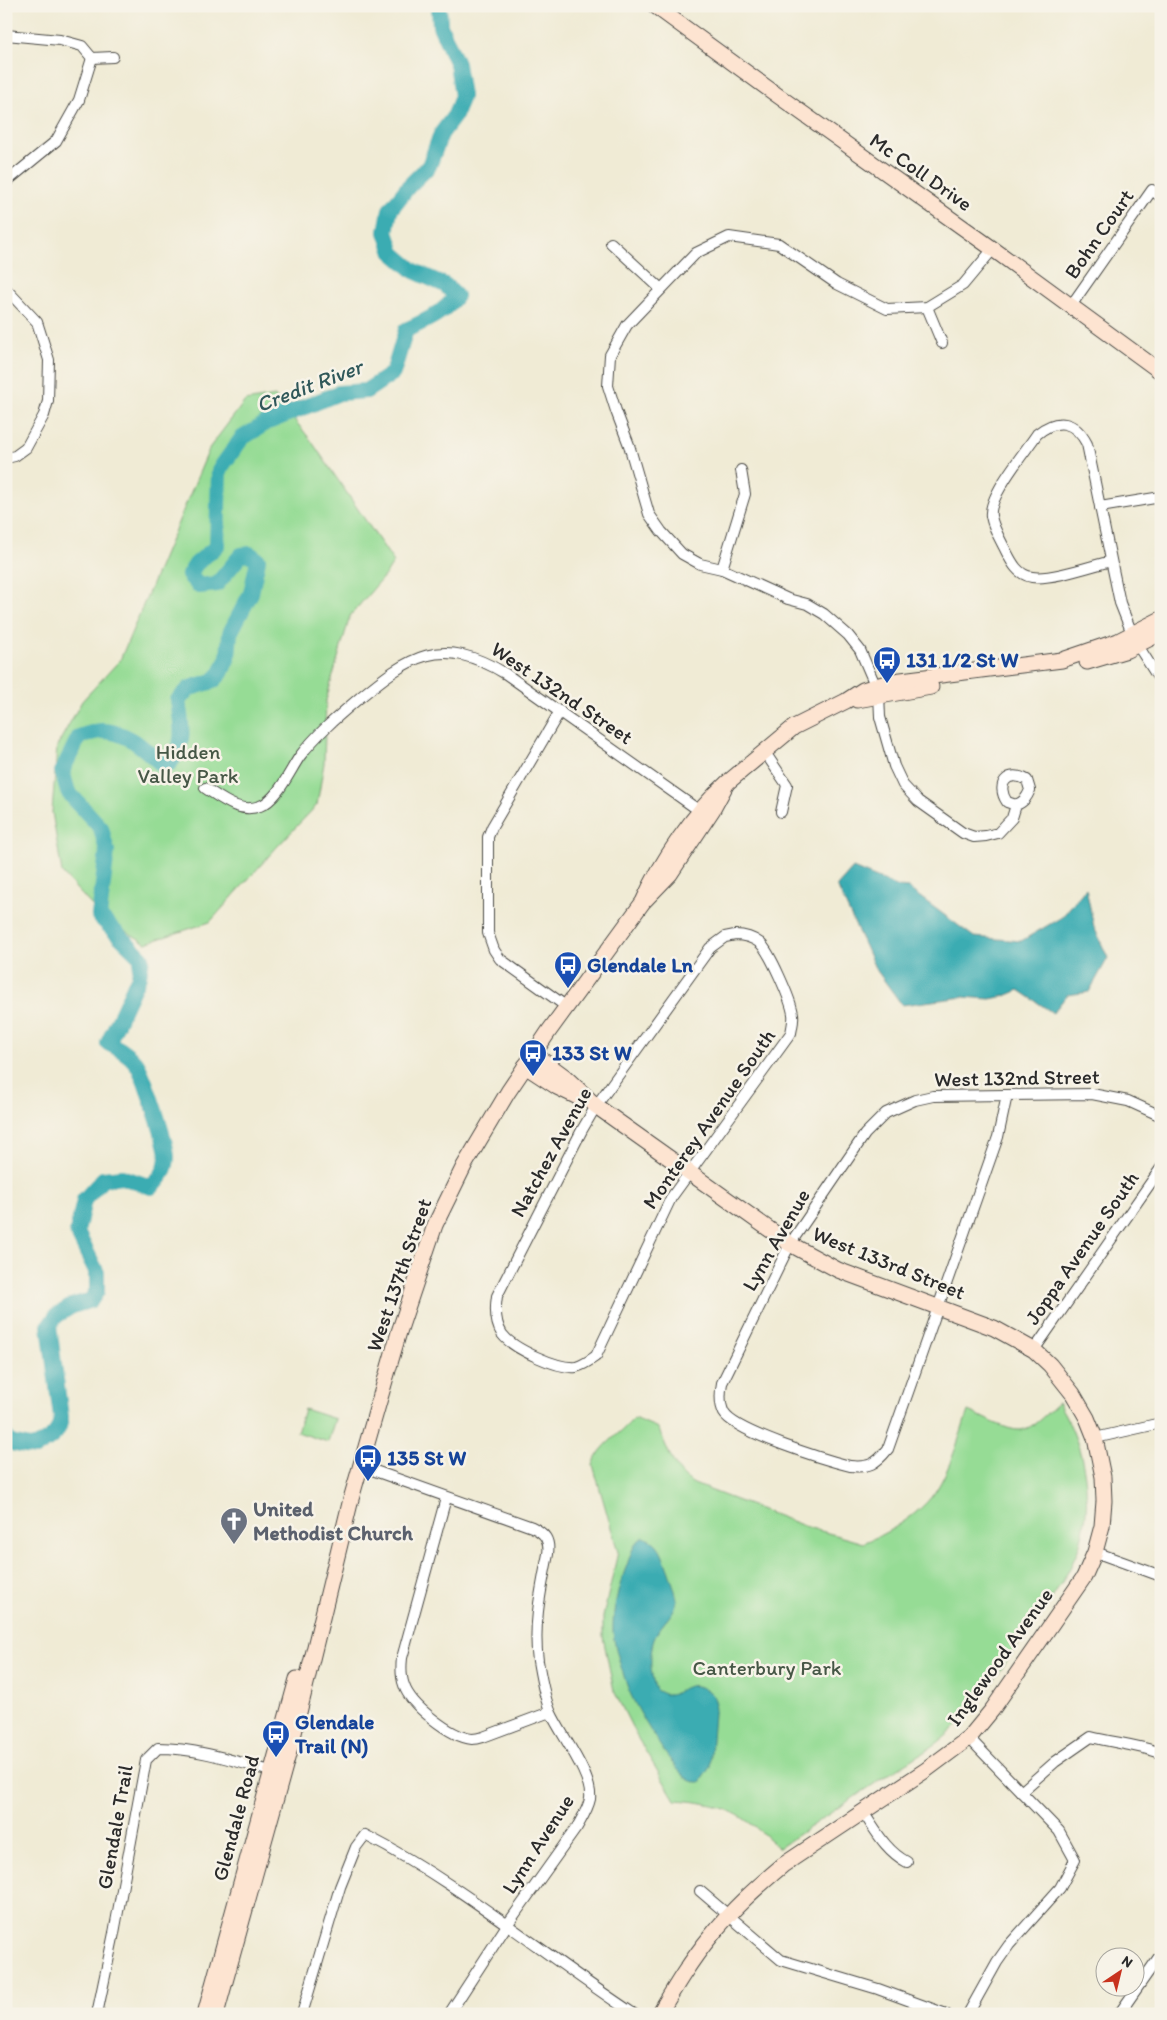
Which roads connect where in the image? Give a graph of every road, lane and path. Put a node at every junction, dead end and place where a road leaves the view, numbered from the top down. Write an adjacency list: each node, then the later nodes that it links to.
1 (656, 6): 8 (main road, Mc Coll Drive)
2 (6, 35): 4 (street)
3 (113, 57): 4 (street)
4 (92, 58): 5 (street)
5 (6, 182)
6 (1161, 197): 12 (street, Bohn Court)
7 (611, 243): 10 (street)
8 (993, 249): 11 (street); 12 (main road, Mc Coll Drive)
9 (6, 289): 15 (street)
10 (661, 289): 11 (street); 20 (street)
11 (928, 307): 13 (street)
12 (1070, 307): 14 (main road, Mc Coll Drive)
13 (942, 343)
14 (1161, 372)
15 (6, 458)
16 (741, 470): 20 (street)
17 (1161, 497): 18 (street)
18 (1100, 507): 19 (street); 19 (street)
19 (1111, 562): 23 (street)
20 (722, 569): 25 (street)
21 (1161, 619): 23 (main road, West 137th Street)
22 (1161, 633): 23 (main road, West 137th Street)
23 (1135, 639): 24 (street); 25 (main road, West 137th Street)
24 (1161, 682)
25 (878, 691): 27 (main road, West 137th Street); 29 (street)
26 (560, 712): 28 (street, West 132nd Street); 31 (street, West 132nd Street); 33 (street)
27 (764, 751): 30 (street); 31 (main road, West 137th Street)
28 (205, 788)
29 (1016, 806)
30 (781, 812)
31 (704, 814): 33 (main road, West 137th Street)
32 (780, 980): 36 (street, Natchez Avenue); 40 (street, Monterey Avenue South)
33 (567, 1007): 34 (main road, West 137th Street)
34 (530, 1060): 36 (main road, West 133rd Street); 47 (main road, West 137th Street)
35 (1007, 1095): 37 (street, West 132nd Street); 38 (street, West 132nd Street); 42 (street)
36 (596, 1106): 40 (main road, West 133rd Street); 44 (street, Natchez Avenue)
37 (900, 1106): 41 (street, Lynn Avenue)
38 (1161, 1116)
39 (1161, 1168): 43 (street, Joppa Avenue South)
40 (689, 1172): 41 (main road, West 133rd Street); 44 (street, Monterey Avenue South)
41 (790, 1244): 42 (main road, West 133rd Street); 42 (street, Lynn Avenue)
42 (939, 1308): 43 (main road, West 133rd Street)
43 (1034, 1350): 46 (main road, West 133rd Street)
44 (539, 1357)
45 (1161, 1423): 46 (street)
46 (1096, 1438): 49 (main road, Inglewood Avenue)
47 (360, 1466): 48 (street); 51 (main road, West 137th Street)
48 (446, 1498): 52 (street, Lynn Avenue); 52 (street)
49 (1095, 1552): 50 (street); 53 (main road, Inglewood Avenue)
50 (1161, 1576)
51 (327, 1592): 55 (main road, Glendale Road)
52 (550, 1712): 61 (street, Lynn Avenue)
53 (969, 1738): 56 (street); 57 (main road, Inglewood Avenue)
54 (1161, 1753): 56 (street)
55 (277, 1773): 63 (street, Glendale Trail); 64 (main road, Glendale Road); 65 (main road, Glendale Road)
56 (1021, 1792): 71 (street)
57 (863, 1812): 58 (street); 60 (main road, Inglewood Avenue)
58 (907, 1862)
59 (700, 1891): 60 (street)
60 (728, 1916): 69 (main road, Inglewood Avenue); 70 (street)
61 (507, 1924): 66 (street); 67 (street, Lynn Avenue); 68 (street)
62 (1161, 1954): 72 (street)
63 (97, 2014)
64 (205, 2014)
65 (216, 2014)
66 (302, 2014)
67 (449, 2014)
68 (634, 2014)
69 (659, 2014)
70 (946, 2014)
71 (968, 2014)
72 (1120, 2014)

